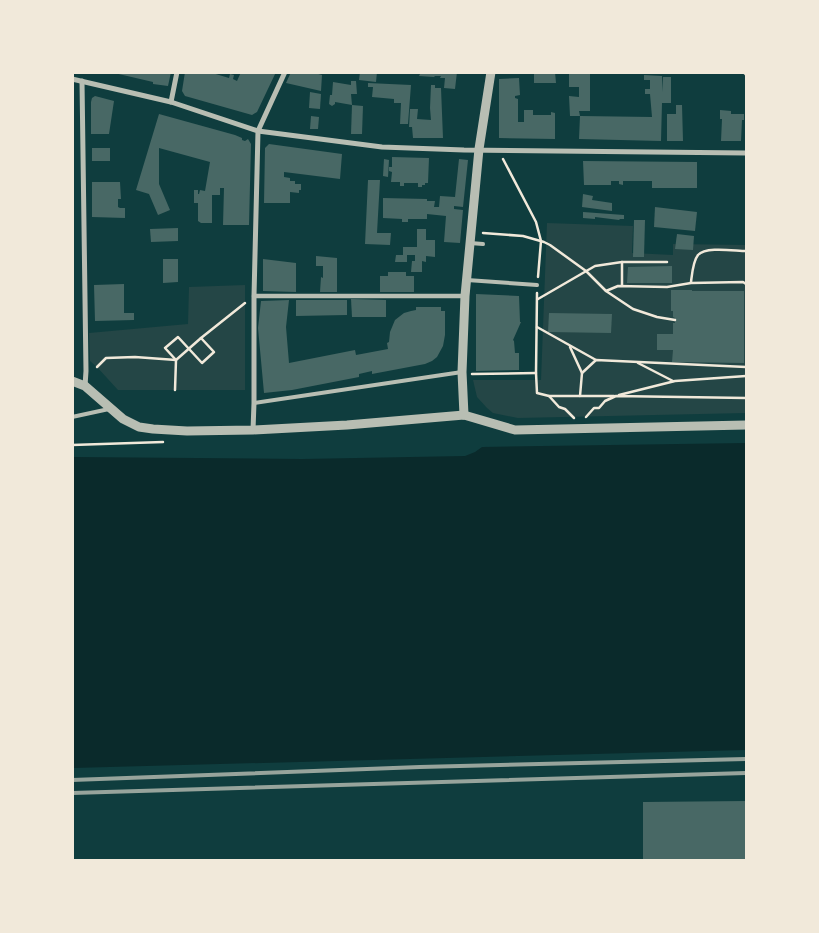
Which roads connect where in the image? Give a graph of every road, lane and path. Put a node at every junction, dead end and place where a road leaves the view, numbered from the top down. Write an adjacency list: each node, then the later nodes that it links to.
1 (177, 72): 6 (street)
2 (285, 72): 7 (street)
3 (491, 72): 8 (street)
4 (72, 79): 5 (street)
5 (82, 81): 6 (street); 44 (street)
6 (171, 102): 7 (street)
7 (258, 131): 8 (street); 25 (street)
8 (480, 149): 9 (street); 11 (street)
9 (746, 153)
10 (502, 156): 12 (path)
11 (471, 232): 12 (path); 13 (street)
12 (541, 241): 18 (path); 22 (path)
13 (470, 243): 14 (lane); 19 (street)
14 (483, 244)
15 (746, 251): 20 (path)
16 (622, 262): 17 (path); 18 (path); 23 (path)
17 (667, 262)
18 (586, 270): 24 (path); 27 (path)
19 (466, 280): 22 (lane); 26 (street)
20 (690, 283): 21 (path); 23 (path)
21 (746, 284)
22 (537, 285): 27 (path)
23 (622, 286): 24 (path)
24 (606, 292): 28 (path)
25 (254, 296): 26 (street); 30 (path); 50 (street)
26 (465, 296): 38 (street)
27 (537, 299): 29 (path)
28 (675, 320)
29 (537, 327): 31 (path); 39 (path)
30 (201, 338): 32 (path); 32 (path)
31 (569, 346): 34 (path); 40 (path)
32 (189, 348): 33 (path); 33 (path)
33 (176, 360): 37 (path); 45 (path)
34 (596, 360): 35 (path); 40 (path)
35 (635, 362): 36 (path); 43 (path)
36 (746, 366)
37 (96, 367)
38 (462, 372): 39 (path); 50 (lane); 52 (street)
39 (536, 373): 46 (path)
40 (582, 373): 47 (path)
41 (746, 376): 43 (path)
42 (72, 381): 44 (street)
43 (675, 381): 48 (path)
44 (85, 386): 51 (street)
45 (175, 390)
46 (549, 396): 47 (path); 55 (path)
47 (580, 396): 48 (path)
48 (616, 396): 49 (path); 54 (path)
49 (746, 398)
50 (254, 403): 57 (street)
51 (111, 408): 53 (lane); 57 (street)
52 (464, 415): 56 (street); 57 (street)
53 (72, 417)
54 (586, 418)
55 (574, 419)
56 (746, 425)
57 (253, 430)
58 (170, 442): 59 (path)
59 (72, 445)

